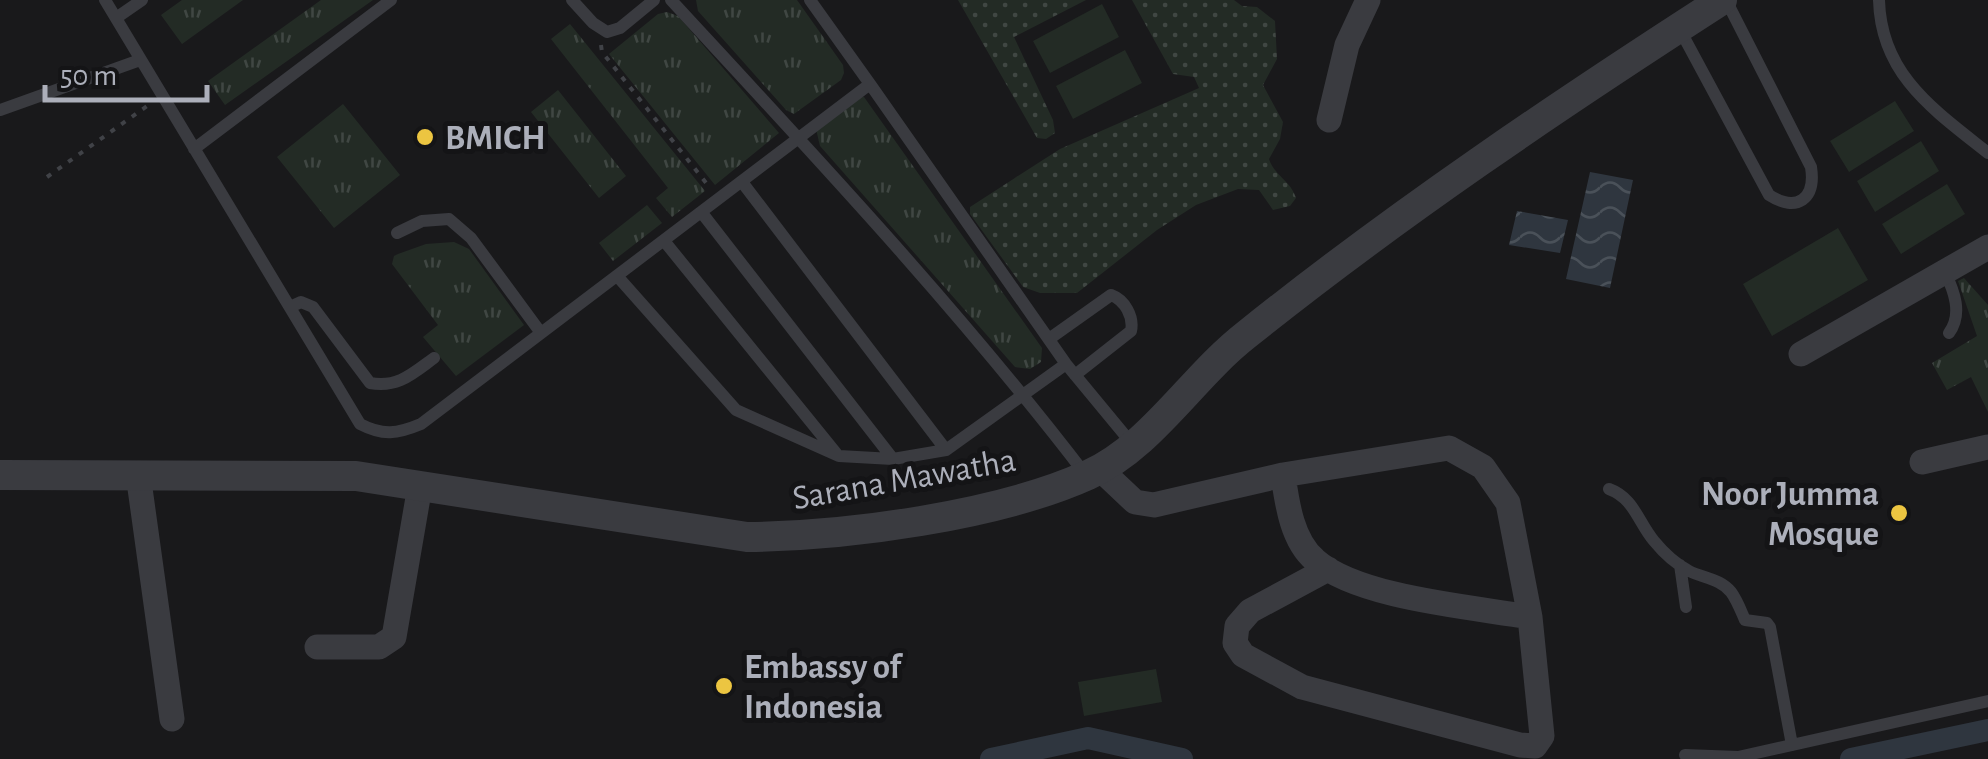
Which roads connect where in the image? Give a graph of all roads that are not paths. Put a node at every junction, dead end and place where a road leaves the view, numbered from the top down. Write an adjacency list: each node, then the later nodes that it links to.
1 (105, 0): 11 (lane)
2 (142, 0): 11 (lane)
3 (390, 0): 18 (lane)
4 (572, 0): 5 (lane)
5 (654, 0)
6 (671, 0): 17 (lane)
7 (810, 0): 14 (lane)
8 (1368, 0): 16 (street)
9 (1724, 0): 12 (street, Sarana Mawatha); 12 (lane)
10 (1879, 0): 19 (lane)
11 (116, 18): 13 (lane)
12 (1679, 28): 35 (street, Sarana Mawatha)
13 (140, 60): 15 (lane); 18 (lane)
14 (870, 84): 17 (lane); 30 (lane)
15 (0, 110)
16 (1328, 120)
17 (798, 138): 20 (lane); 34 (lane)
18 (194, 148): 27 (lane)
19 (1988, 154)
20 (742, 182): 21 (lane); 37 (lane)
21 (702, 213): 23 (lane); 39 (lane)
22 (397, 233): 28 (lane)
23 (664, 242): 26 (lane); 38 (lane)
24 (1988, 247): 25 (street)
25 (1945, 272): 29 (lane); 31 (street)
26 (618, 277): 28 (lane); 38 (lane)
27 (290, 307): 28 (lane); 32 (lane)
28 (541, 333)
29 (1949, 334)
30 (1049, 339): 33 (lane); 33 (lane)
31 (1801, 354)
32 (434, 358)
33 (1071, 369): 34 (lane); 35 (lane)
34 (1024, 395): 37 (lane); 41 (lane)
35 (1134, 445): 41 (street, Sarana Mawatha)
36 (1988, 448): 40 (street)
37 (946, 450): 39 (lane)
38 (838, 456): 39 (lane)
39 (893, 459)
40 (1922, 462)
41 (1093, 472): 44 (street); 45 (street, Sarana Mawatha)
42 (138, 474): 43 (street, Sarana Mawatha); 45 (street, Sarana Mawatha); 53 (street)
43 (0, 475)
44 (1283, 475): 48 (street); 50 (street)
45 (420, 486): 51 (street)
46 (1609, 489): 47 (lane)
47 (1680, 565): 49 (lane); 54 (lane)
48 (1328, 570): 50 (street); 50 (street)
49 (1686, 607)
50 (1530, 617)
51 (318, 648)
52 (1988, 701): 54 (lane)
53 (172, 719)
54 (1792, 745): 55 (lane)
55 (1685, 755)

